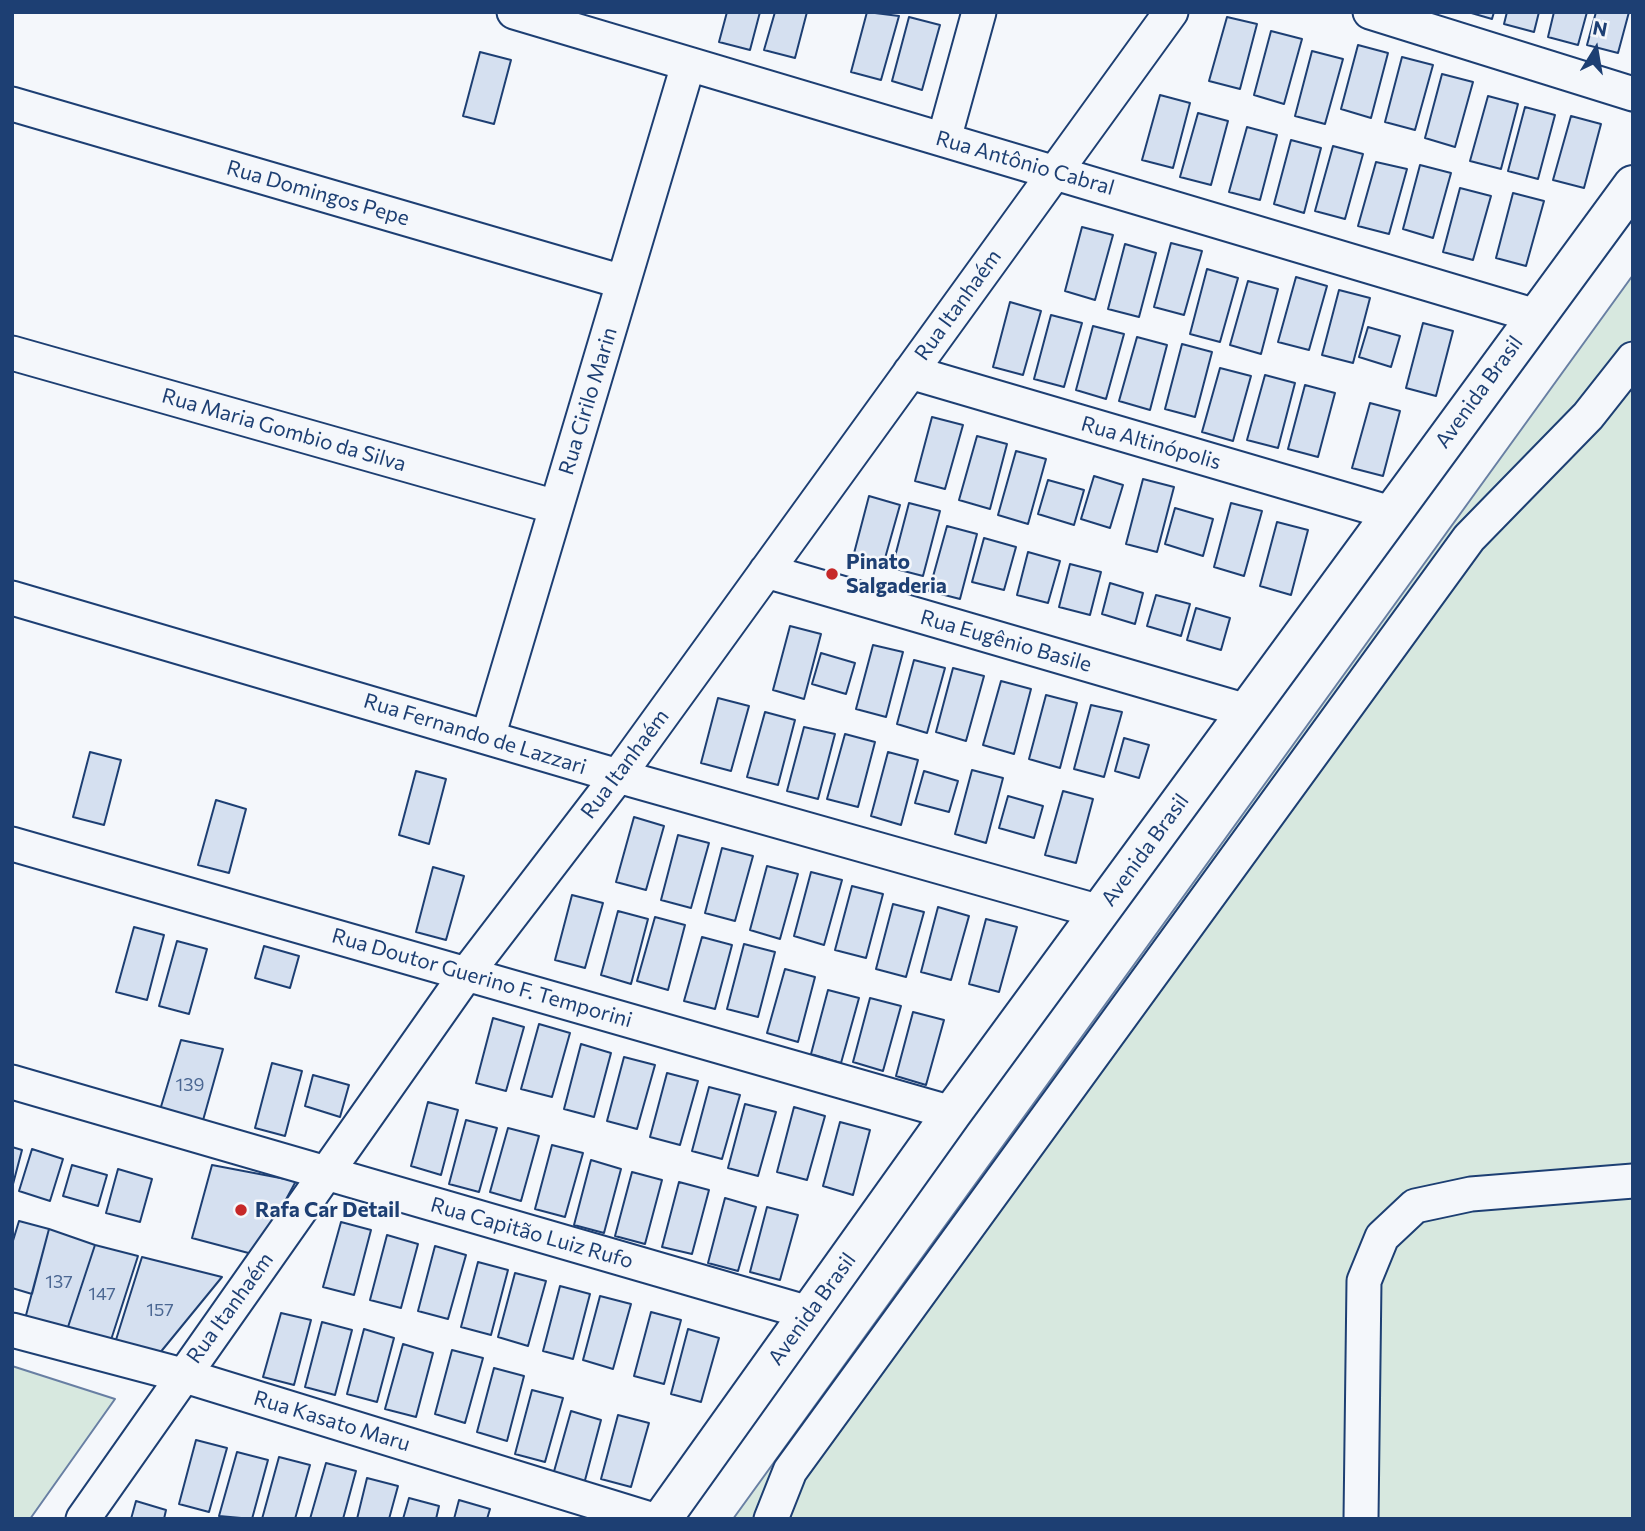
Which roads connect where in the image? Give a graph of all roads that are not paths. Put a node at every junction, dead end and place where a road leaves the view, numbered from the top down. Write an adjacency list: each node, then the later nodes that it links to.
1 (514, 12): 5 (street, Rua Antônio Cabral)
2 (979, 12): 8 (street)
3 (1171, 12): 9 (street, Rua Itanhaém)
4 (1370, 12): 6 (street)
5 (688, 65): 8 (street, Rua Antônio Cabral); 11 (street, Rua Cirilo Marin)
6 (1633, 94)
7 (12, 104): 11 (street, Rua Domingos Pepe)
8 (944, 139): 9 (street, Rua Antônio Cabral)
9 (1055, 171): 12 (street, Rua Antônio Cabral); 15 (street, Rua Itanhaém)
10 (1633, 185): 12 (main road, Avenida Brasil)
11 (623, 282): 16 (street, Rua Cirilo Marin)
12 (1536, 316): 17 (main road, Avenida Brasil)
13 (12, 353): 16 (street, Rua Maria Gombio da Silva)
14 (1633, 359): 36 (street)
15 (910, 372): 17 (street, Rua Altinópolis); 18 (street, Rua Itanhaém)
16 (556, 507): 21 (street, Rua Cirilo Marin)
17 (1391, 513): 20 (main road, Avenida Brasil)
18 (766, 572): 20 (street, Rua Eugênio Basile); 22 (street, Rua Itanhaém)
19 (12, 598): 21 (street, Rua Fernando de Lazzari)
20 (1247, 711): 24 (main road, Avenida Brasil)
21 (488, 737): 22 (street, Rua Fernando de Lazzari)
22 (618, 776): 24 (street, Rua Fernando de Lazzari); 25 (street, Rua Itanhaém)
23 (12, 844): 25 (street, Rua Doutor Guerino F. Temporini)
24 (1100, 912): 27 (main road, Avenida Brasil)
25 (467, 973): 27 (street, Rua Doutor Guerino F. Temporini); 28 (street, Rua Itanhaém)
26 (12, 1082): 28 (street, Rua Capitão Luiz Rufo)
27 (952, 1113): 30 (main road, Avenida Brasil)
28 (327, 1174): 30 (street, Rua Capitão Luiz Rufo); 32 (street, Rua Itanhaém)
29 (1633, 1181): 37 (street)
30 (809, 1313): 35 (main road, Avenida Brasil)
31 (12, 1330): 32 (street, Rua Kasato Maru)
32 (182, 1375): 33 (street, Rua Itanhaém); 34 (street, Rua Kasato Maru)
33 (83, 1519)
34 (650, 1519)
35 (662, 1519)
36 (771, 1519)
37 (1361, 1519)

